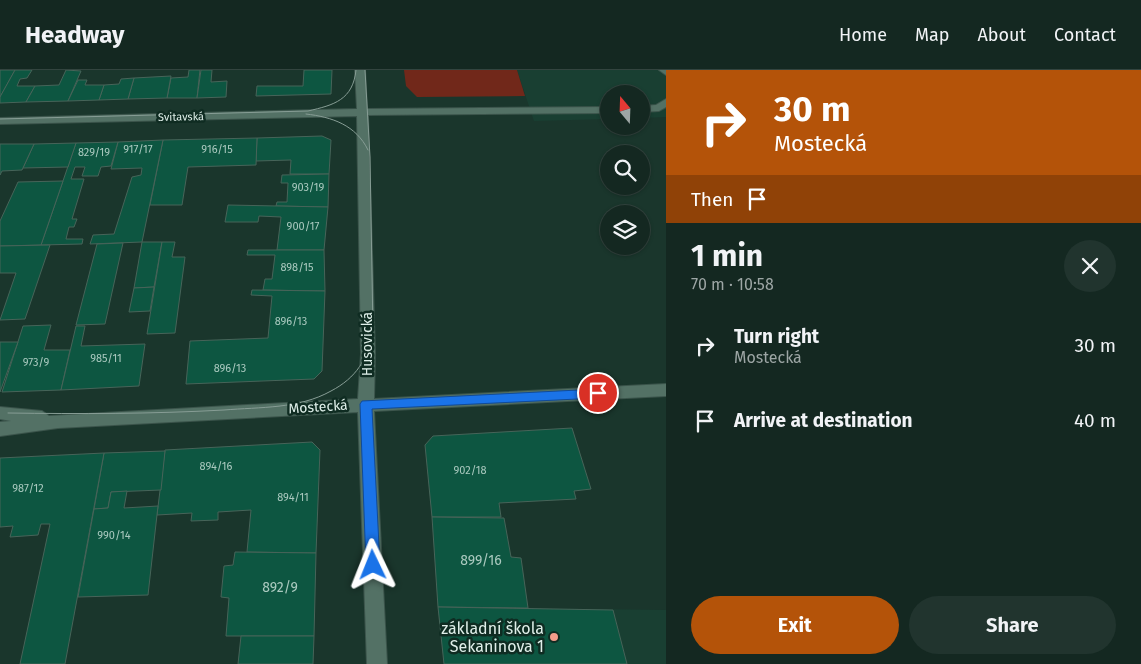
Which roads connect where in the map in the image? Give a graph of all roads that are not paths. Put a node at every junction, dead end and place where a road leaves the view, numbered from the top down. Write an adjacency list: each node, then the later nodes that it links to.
1 (360, 70): 5 (street, Husovická)
2 (664, 106): 3 (street)
3 (650, 108)
4 (600, 110): 5 (street, Svitavská)
5 (363, 114): 6 (street, Svitavská); 8 (street, Husovická)
6 (0, 121)
7 (666, 390): 8 (street, Mostecká)
8 (366, 404): 10 (street, Mostecká); 12 (street, Husovická)
9 (0, 413): 10 (street)
10 (58, 421): 11 (street, Mostecká)
11 (0, 429)
12 (377, 664)

